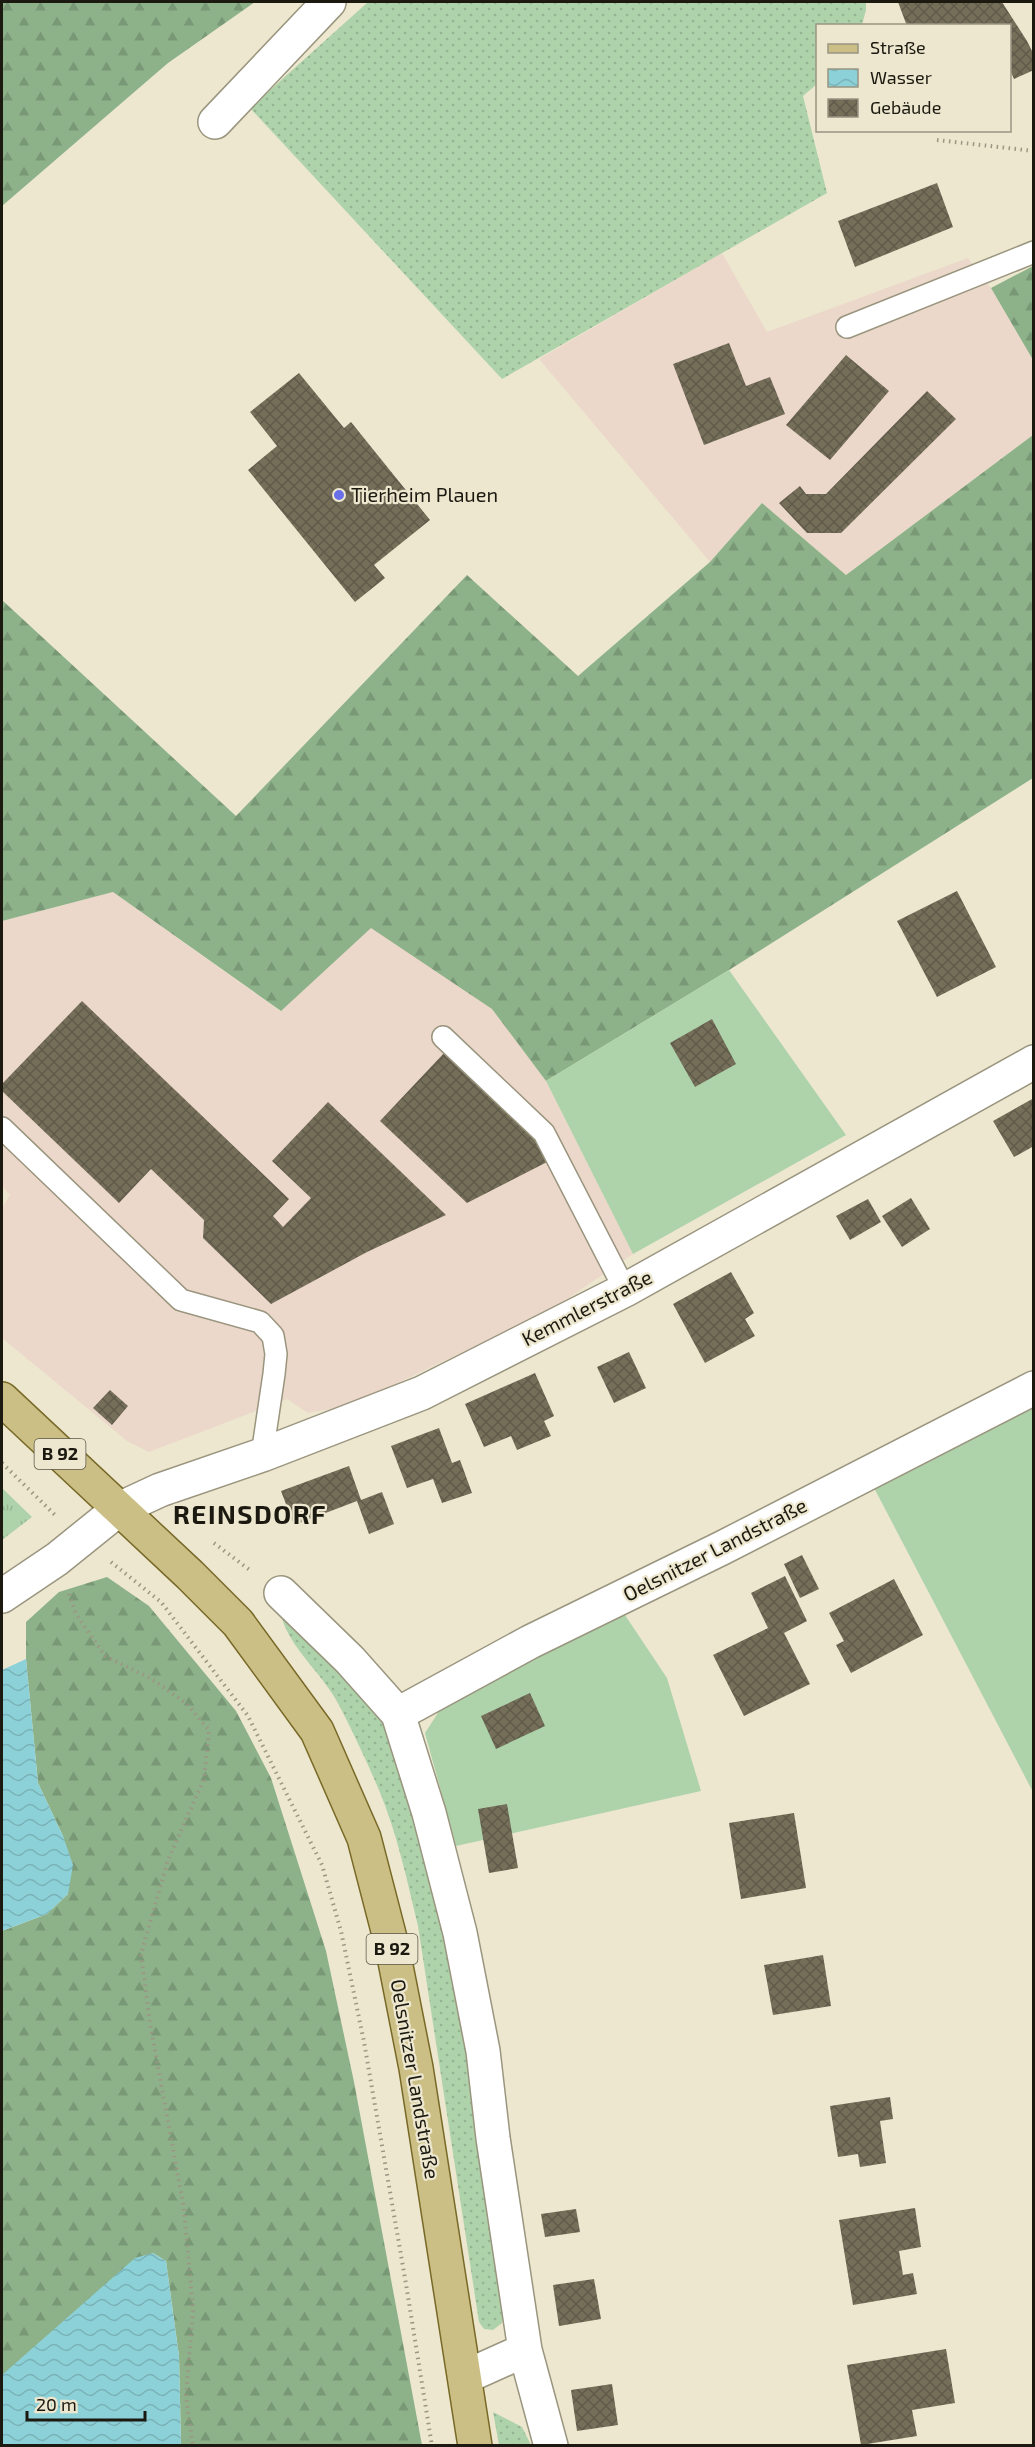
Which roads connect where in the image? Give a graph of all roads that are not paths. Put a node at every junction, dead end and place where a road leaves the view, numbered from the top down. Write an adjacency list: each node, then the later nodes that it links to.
1 (330, 2): 2 (street)
2 (215, 122)
3 (1034, 252): 4 (lane)
4 (847, 327)
5 (443, 1037): 8 (lane)
6 (1034, 1062): 8 (street, Kemmlerstraße)
7 (2, 1128): 11 (lane)
8 (625, 1290): 11 (street, Kemmlerstraße)
9 (1034, 1388): 15 (street, Oelsnitzer Landstraße)
10 (2, 1399): 12 (main road, B 92)
11 (262, 1455): 12 (street, Kemmlerstraße)
12 (119, 1509): 14 (street, Kemmlerstraße); 17 (main road, Oelsnitzer Landstraße / B 92)
13 (281, 1593): 15 (street)
14 (2, 1596)
15 (398, 1714): 16 (street)
16 (525, 2350): 17 (street); 19 (street)
17 (465, 2377): 18 (main road, Oelsnitzer Landstraße / B 92)
18 (476, 2445)
19 (551, 2445)

